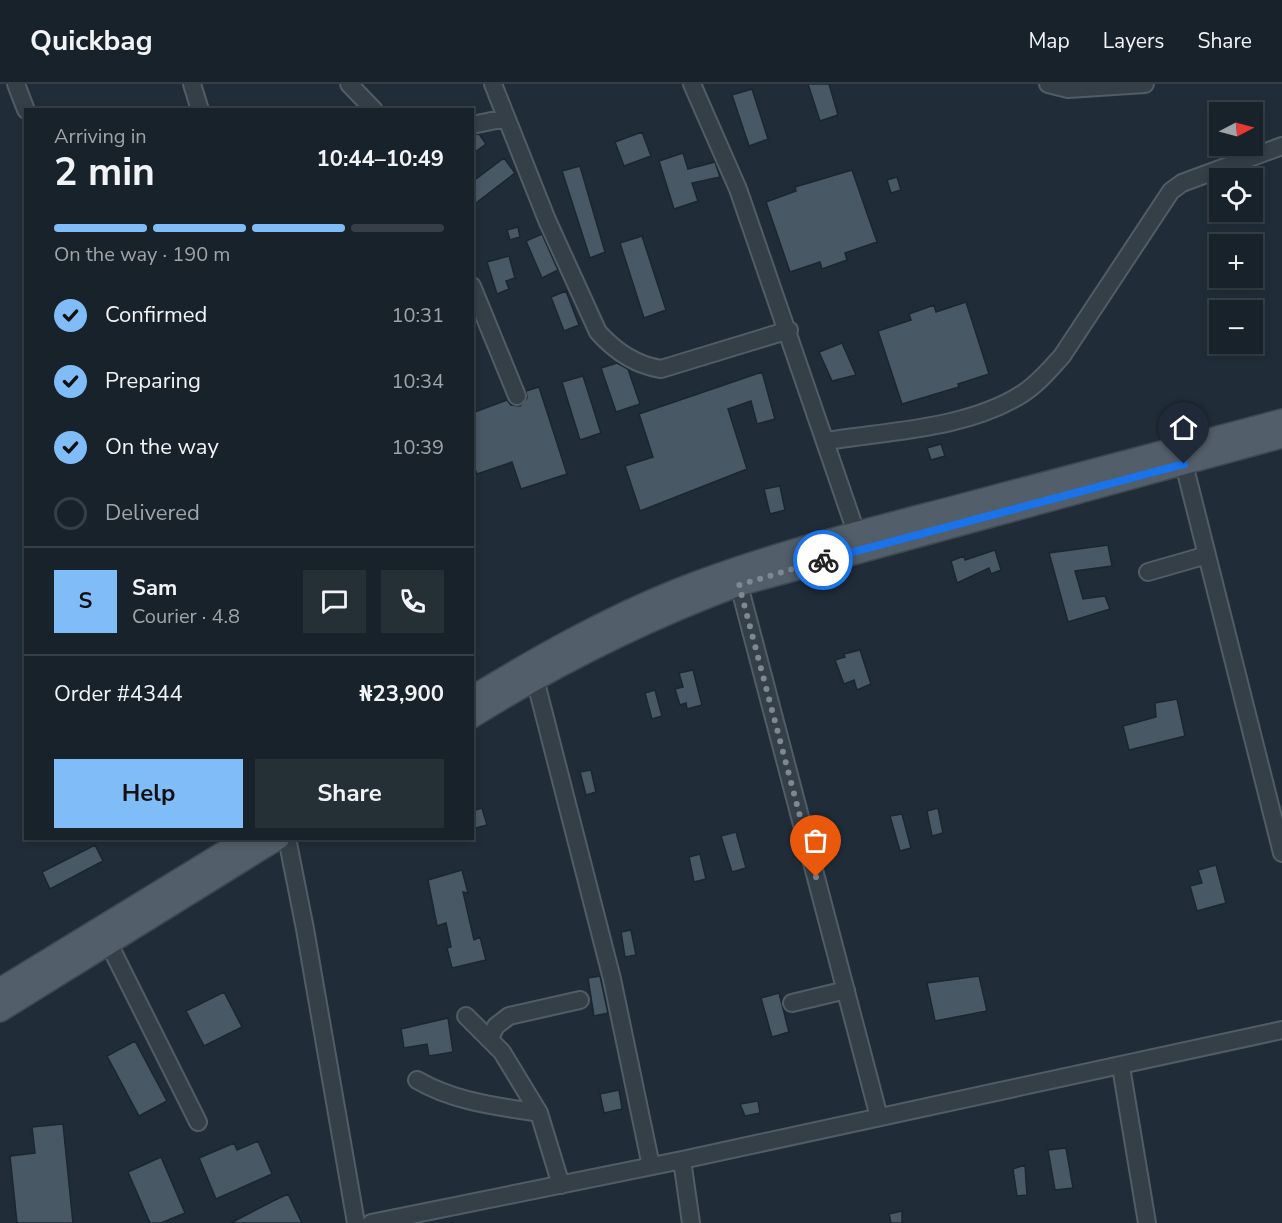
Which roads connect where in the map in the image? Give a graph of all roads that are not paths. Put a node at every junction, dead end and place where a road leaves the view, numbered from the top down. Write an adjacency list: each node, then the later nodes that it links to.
1 (16, 84): 8 (street)
2 (192, 84): 9 (street)
3 (493, 84): 11 (street)
4 (693, 84): 15 (street)
5 (1048, 84): 6 (street)
6 (1145, 84)
7 (357, 97): 10 (street)
8 (25, 108)
9 (199, 108)
10 (371, 108)
11 (506, 118): 12 (street); 15 (street)
12 (474, 125)
13 (1282, 146): 19 (street)
14 (474, 291): 16 (street)
15 (789, 330): 19 (street)
16 (517, 396)
17 (1282, 420): 21 (main road)
18 (1282, 437): 20 (main road)
19 (825, 441): 21 (street)
20 (1184, 464): 22 (street); 24 (main road)
21 (856, 532): 26 (main road)
22 (1207, 555): 23 (street); 31 (street)
23 (1148, 572)
24 (739, 585): 25 (main road); 34 (street)
25 (535, 679): 27 (main road); 47 (street)
26 (474, 696)
27 (474, 716)
28 (244, 840): 33 (main road)
29 (276, 840): 32 (main road)
30 (287, 840): 49 (street)
31 (1282, 854)
32 (109, 944): 37 (main road); 45 (street)
33 (0, 989)
34 (846, 990): 36 (street); 44 (street)
35 (580, 1000): 40 (street)
36 (792, 1003)
37 (0, 1011)
38 (466, 1016): 40 (street)
39 (1282, 1030): 41 (street)
40 (490, 1038): 43 (street)
41 (1121, 1067): 44 (street); 52 (street)
42 (417, 1080): 43 (street)
43 (539, 1113): 48 (street)
44 (879, 1117): 46 (street)
45 (198, 1122)
46 (682, 1160): 47 (street); 51 (street)
47 (651, 1166): 48 (street)
48 (561, 1185): 50 (street)
49 (356, 1223)
50 (371, 1223)
51 (691, 1223)
52 (1148, 1223)

